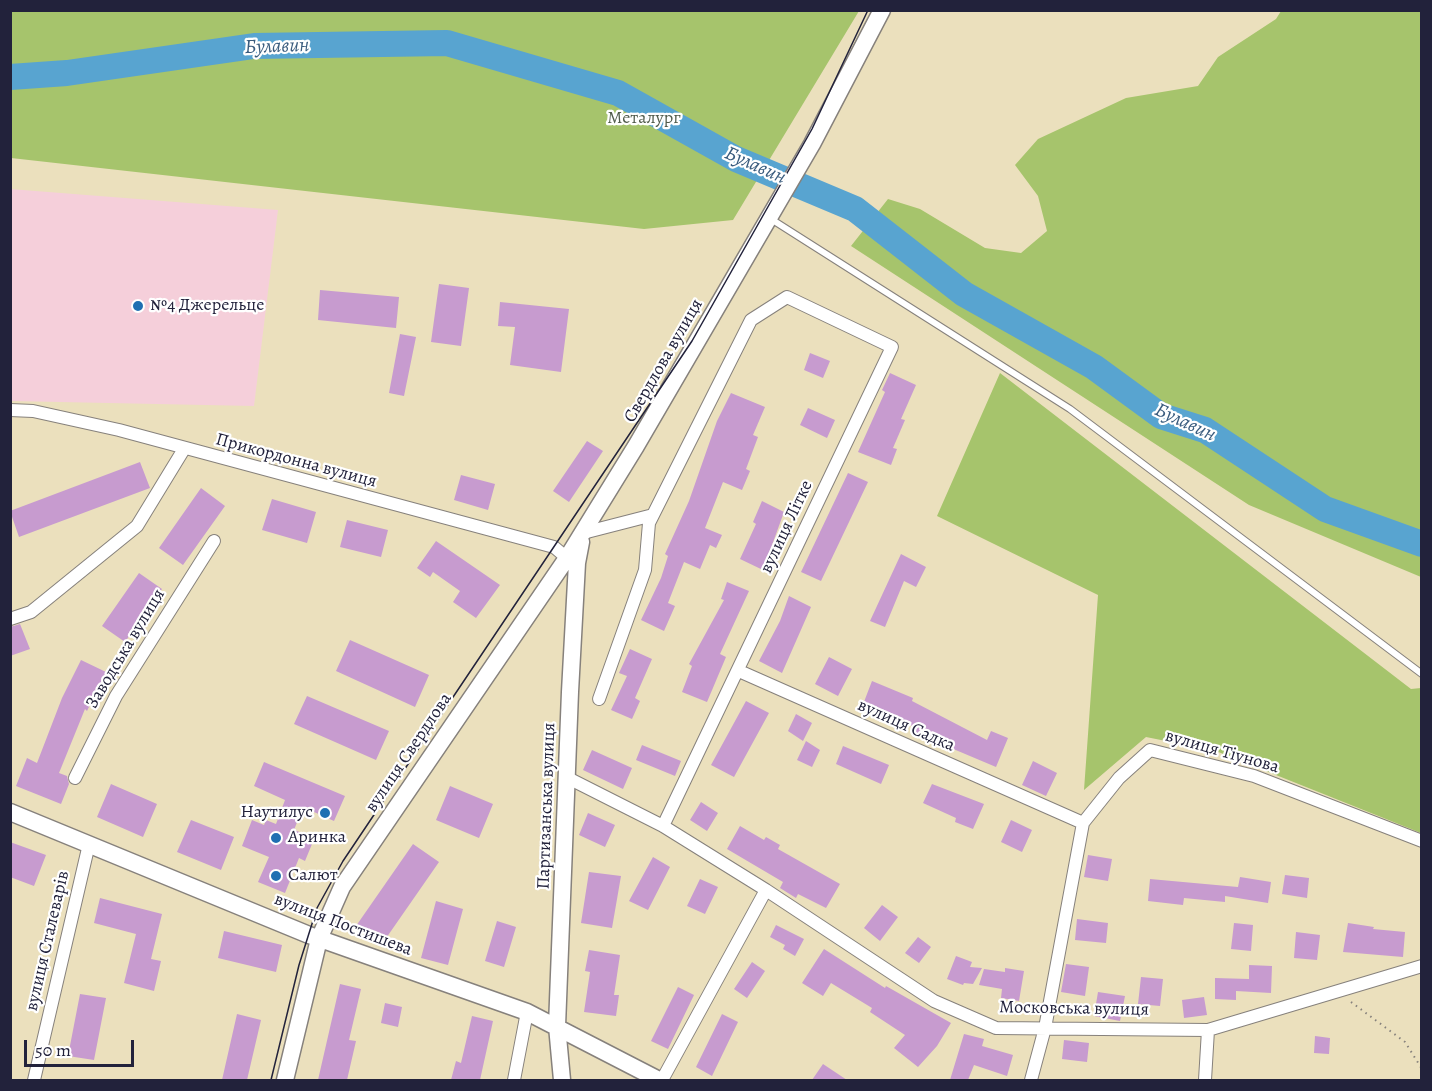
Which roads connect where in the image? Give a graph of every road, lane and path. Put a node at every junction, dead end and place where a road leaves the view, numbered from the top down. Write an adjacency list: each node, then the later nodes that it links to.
1 (882, 10): 2 (street, Свердлова вулиця)
2 (773, 212): 6 (street, Свердлова вулиця); 11 (lane)
3 (10, 410): 4 (street, Прикордонна вулиця)
4 (184, 449): 8 (street, Прикордонна вулиця); 9 (street)
5 (653, 515): 6 (street); 10 (street, вулиця Літке); 12 (street)
6 (583, 533): 8 (street, вулиця Свердлова); 14 (street, Партизанська вулиця)
7 (214, 541): 13 (street, Заводська вулиця)
8 (567, 558): 21 (street, вулиця Свердлова)
9 (10, 620)
10 (739, 671): 16 (street, вулиця Садка); 17 (street, вулиця Літке)
11 (1422, 674)
12 (599, 699)
13 (75, 778)
14 (568, 778): 17 (street, Московська вулиця); 25 (street, Партизанська вулиця)
15 (10, 812): 19 (street, вулиця Постишева)
16 (1083, 823): 18 (street, вулиця Тіунова); 26 (street, вулиця Тіунова)
17 (663, 826): 20 (street, Московська вулиця)
18 (1422, 841)
19 (89, 844): 21 (street, вулиця Постишева); 29 (street, вулиця Сталеварів)
20 (766, 890): 26 (street, Московська вулиця); 33 (street)
21 (319, 939): 24 (street, вулиця Постишева); 30 (street, вулиця Свердлова)
22 (1422, 966): 23 (street, Московська вулиця)
23 (1335, 991): 27 (street, Московська вулиця); 28 (path)
24 (527, 1012): 25 (street, вулиця Постишева); 31 (street)
25 (557, 1026): 32 (street, Партизанська вулиця); 33 (street, вулиця Постишева)
26 (1045, 1028): 27 (street, Московська вулиця); 34 (street, вулиця Тіунова)
27 (1208, 1030): 35 (street)
28 (1422, 1069)
29 (34, 1080)
30 (285, 1080)
31 (514, 1080)
32 (562, 1080)
33 (660, 1080)
34 (1031, 1080)
35 (1204, 1080)

